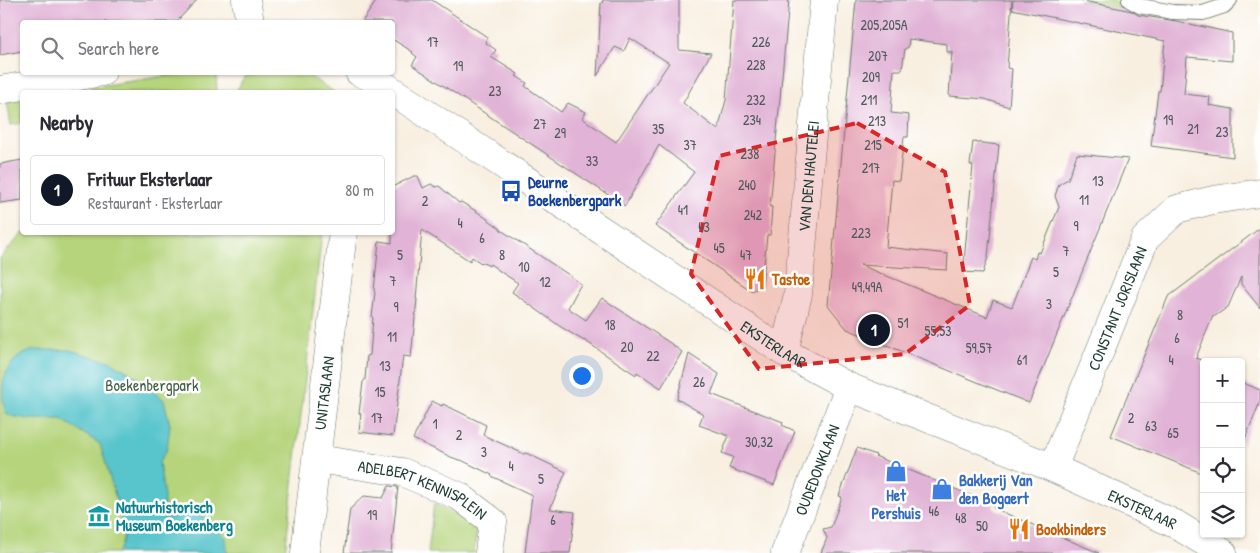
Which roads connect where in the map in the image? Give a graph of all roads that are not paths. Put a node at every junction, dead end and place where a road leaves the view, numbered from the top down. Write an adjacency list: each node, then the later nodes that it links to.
1 (246, 0): 5 (street)
2 (824, 0): 13 (street, VAN DEN HAUTELEI)
3 (1129, 0): 4 (lane)
4 (1230, 0)
5 (250, 20)
6 (85, 75): 8 (street)
7 (369, 82): 9 (street, EKSTERLAAR)
8 (0, 90)
9 (381, 90)
10 (395, 99): 13 (street, EKSTERLAAR)
11 (1260, 193): 16 (street, CONSTANT JORISLAAN)
12 (343, 235): 15 (street, UNITASLAAN)
13 (784, 352): 14 (street, EKSTERLAAR)
14 (849, 387): 16 (street, EKSTERLAAR); 19 (street, OUDEDONKLAAN)
15 (317, 459): 17 (street, UNITASLAAN); 18 (street, ADELBERT KENNISPLEIN)
16 (1053, 468): 20 (street, EKSTERLAAR)
17 (305, 553)
18 (489, 553)
19 (785, 553)
20 (1223, 553)

